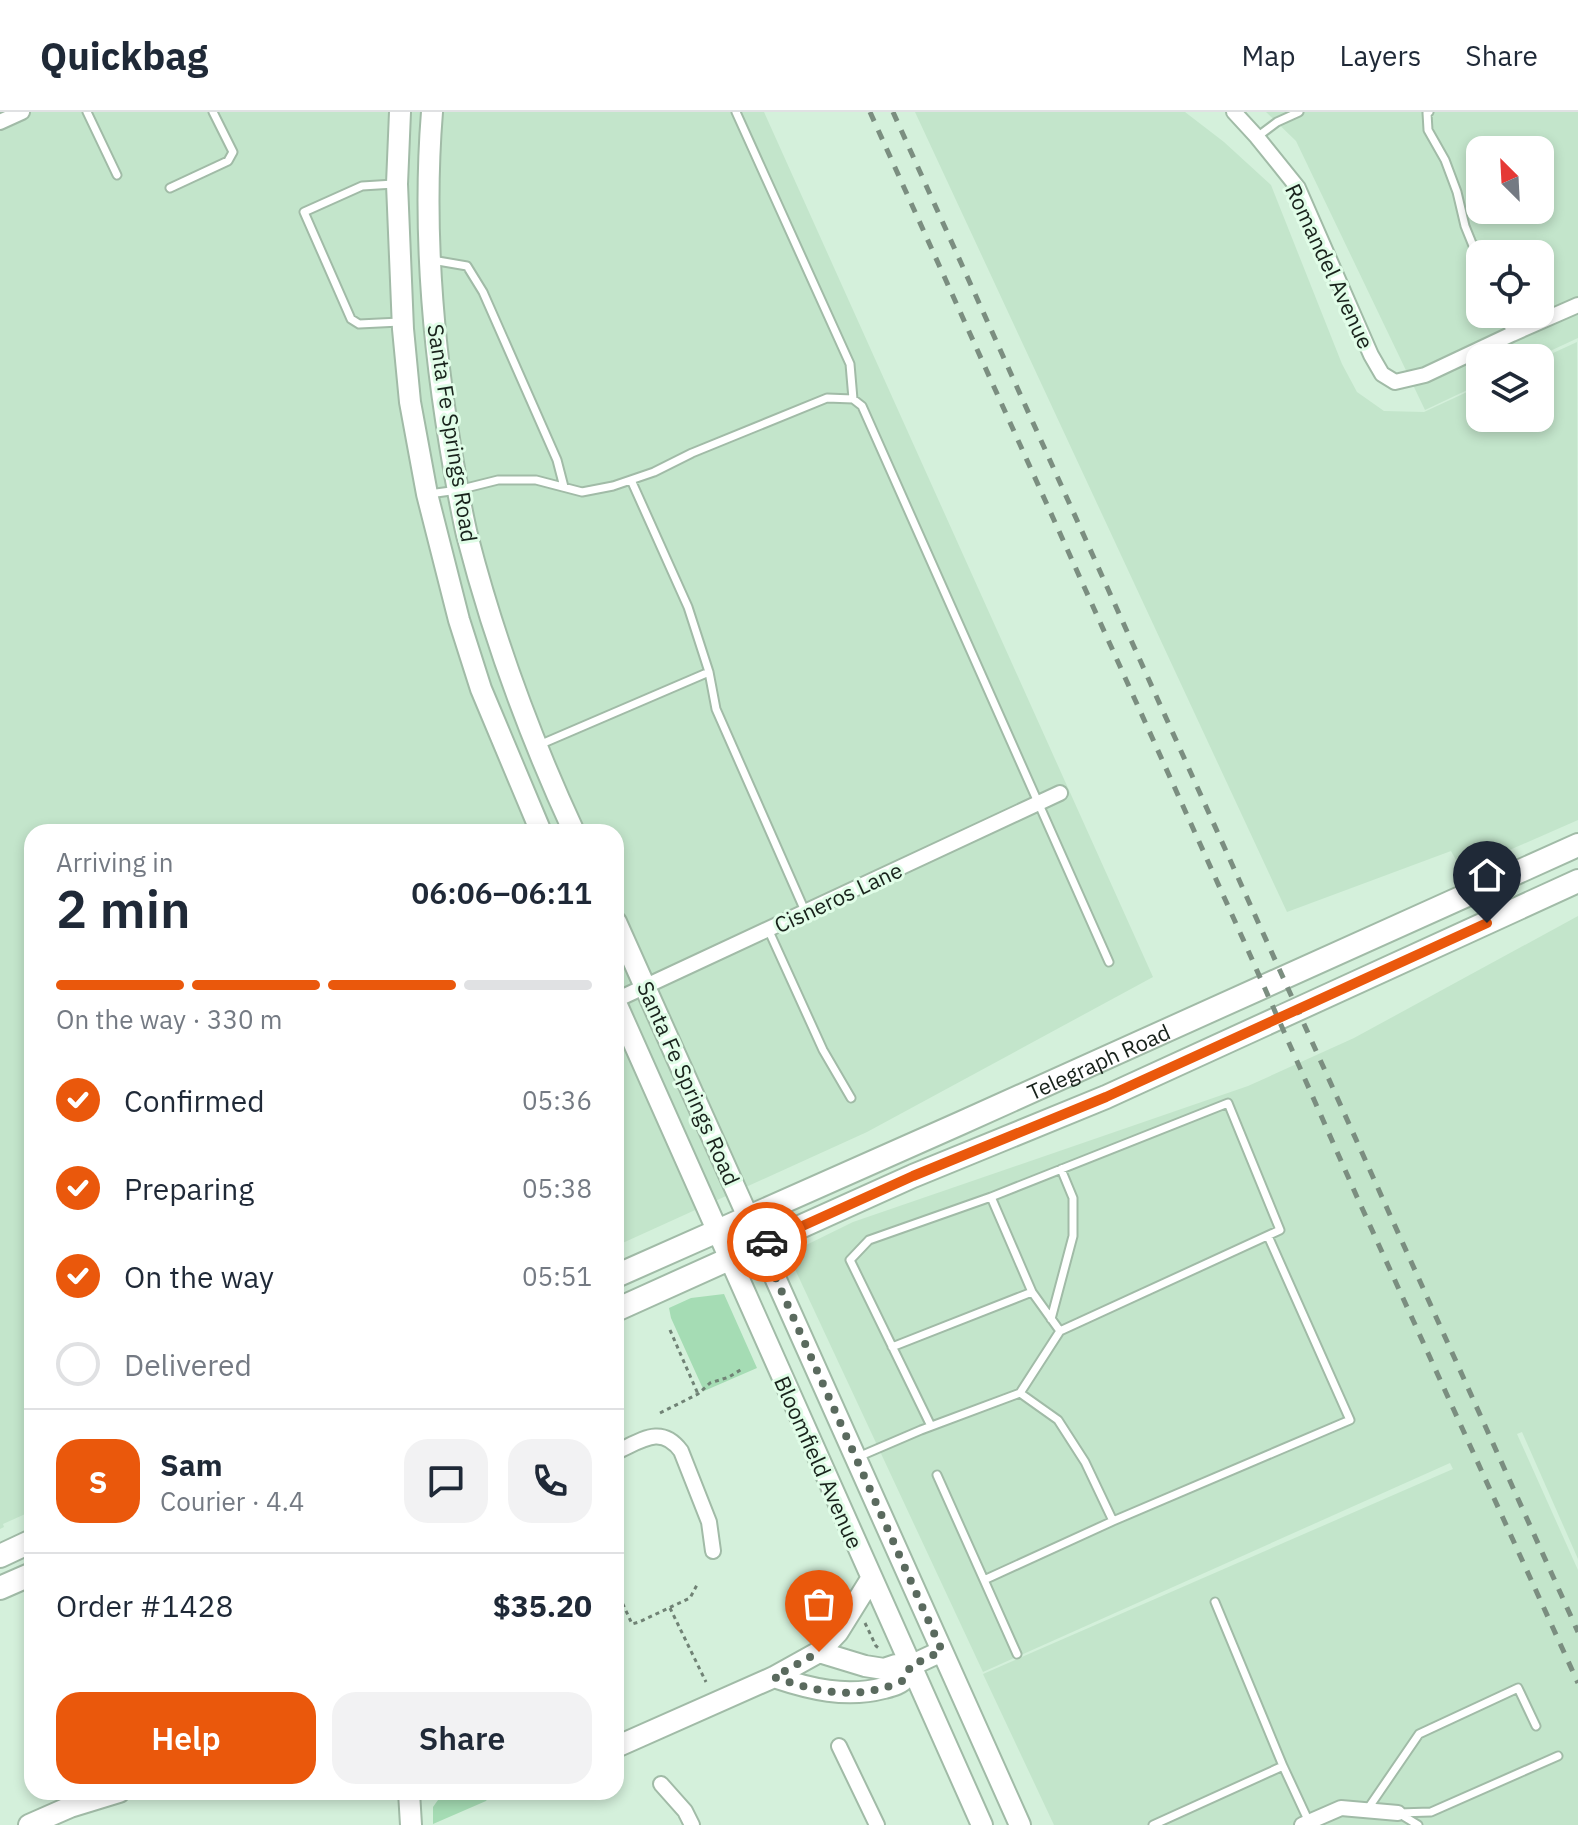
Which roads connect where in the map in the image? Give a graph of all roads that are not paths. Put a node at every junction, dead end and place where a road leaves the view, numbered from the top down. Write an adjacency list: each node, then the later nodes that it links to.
1 (22, 112): 10 (street)
2 (87, 112): 12 (lane)
3 (213, 112): 14 (lane)
4 (400, 112): 13 (main road, Santa Fe Springs Road)
5 (432, 112): 16 (main road, Santa Fe Springs Road)
6 (736, 112): 21 (lane)
7 (1234, 112): 11 (street, Romandel Avenue)
8 (1299, 112): 11 (lane)
9 (1429, 112): 15 (lane)
10 (0, 122)
11 (1257, 137): 20 (street, Romandel Avenue)
12 (117, 175)
13 (397, 184): 18 (main road, Santa Fe Springs Road); 18 (lane)
14 (170, 188)
15 (1471, 240)
16 (430, 260): 23 (lane); 24 (main road, Santa Fe Springs Road)
17 (1578, 305): 20 (street)
18 (403, 322): 25 (main road, Santa Fe Springs Road)
19 (1509, 328): 20 (lane)
20 (1512, 334)
21 (853, 399): 22 (lane); 29 (lane)
22 (631, 480): 23 (lane); 26 (lane)
23 (564, 487): 24 (lane)
24 (458, 490): 25 (lane); 27 (main road, Santa Fe Springs Road)
25 (427, 494): 30 (main road, Santa Fe Springs Road)
26 (709, 672): 27 (lane); 34 (lane)
27 (538, 746): 31 (main road, Santa Fe Springs Road)
28 (1060, 793): 29 (street, Cisneros Lane)
29 (1038, 804): 34 (street, Cisneros Lane); 37 (lane)
30 (538, 824)
31 (571, 824)
32 (1578, 845): 44 (main road, Telegraph Road)
33 (1578, 881): 47 (main road, Telegraph Road)
34 (806, 912): 35 (street, Cisneros Lane)
35 (768, 929): 38 (street, Cisneros Lane); 41 (lane)
36 (624, 939): 38 (main road, Santa Fe Springs Road)
37 (1109, 962)
38 (646, 986): 39 (street, Cisneros Lane); 44 (main road, Santa Fe Springs Road)
39 (624, 998)
40 (624, 1020): 45 (main road, Santa Fe Springs Road)
41 (851, 1098)
42 (1061, 1169): 43 (lane); 46 (lane); 52 (lane)
43 (991, 1197): 50 (lane); 54 (lane)
44 (748, 1217): 45 (main road, Telegraph Road); 47 (main road, Santa Fe Springs Road)
45 (716, 1231): 48 (main road, Bloomfield Avenue); 49 (main road, Telegraph Road)
46 (1268, 1236): 53 (lane); 60 (lane)
47 (761, 1245): 48 (main road, Telegraph Road); 58 (main road, Bloomfield Avenue)
48 (729, 1259): 51 (main road, Telegraph Road); 65 (main road, Bloomfield Avenue)
49 (624, 1272)
50 (1032, 1292): 52 (lane); 54 (lane)
51 (624, 1306)
52 (1051, 1319): 53 (lane)
53 (1060, 1331): 55 (lane)
54 (892, 1347): 56 (lane)
55 (1020, 1393): 56 (lane); 60 (lane)
56 (931, 1426): 58 (lane)
57 (624, 1449): 62 (street)
58 (856, 1458): 69 (main road, Bloomfield Avenue)
59 (937, 1475): 66 (lane)
60 (1113, 1521): 66 (lane)
61 (24, 1544): 63 (main road)
62 (713, 1551)
63 (1, 1554)
64 (24, 1578): 67 (main road)
65 (871, 1579): 70 (main road); 72 (main road, Bloomfield Avenue)
66 (984, 1580): 71 (lane)
67 (0, 1588)
68 (1215, 1602): 78 (lane)
69 (942, 1651): 72 (main road); 90 (main road, Bloomfield Avenue)
70 (819, 1652): 72 (main road); 73 (main road)
71 (1017, 1654)
72 (910, 1666): 73 (main road); 89 (main road, Bloomfield Avenue)
73 (774, 1677): 75 (main road)
74 (1536, 1726): 82 (lane)
75 (624, 1743)
76 (839, 1746): 88 (street)
77 (1558, 1756): 83 (lane)
78 (1283, 1766): 84 (lane); 91 (lane)
79 (661, 1784): 87 (street)
80 (93, 1800): 85 (main road)
81 (409, 1800): 86 (main road)
82 (1367, 1810): 83 (street); 84 (street)
83 (1398, 1813): 92 (lane)
84 (1305, 1823)
85 (29, 1825)
86 (411, 1825)
87 (692, 1825)
88 (877, 1825)
89 (982, 1825)
90 (1020, 1825)
91 (1153, 1825)
92 (1418, 1825)

